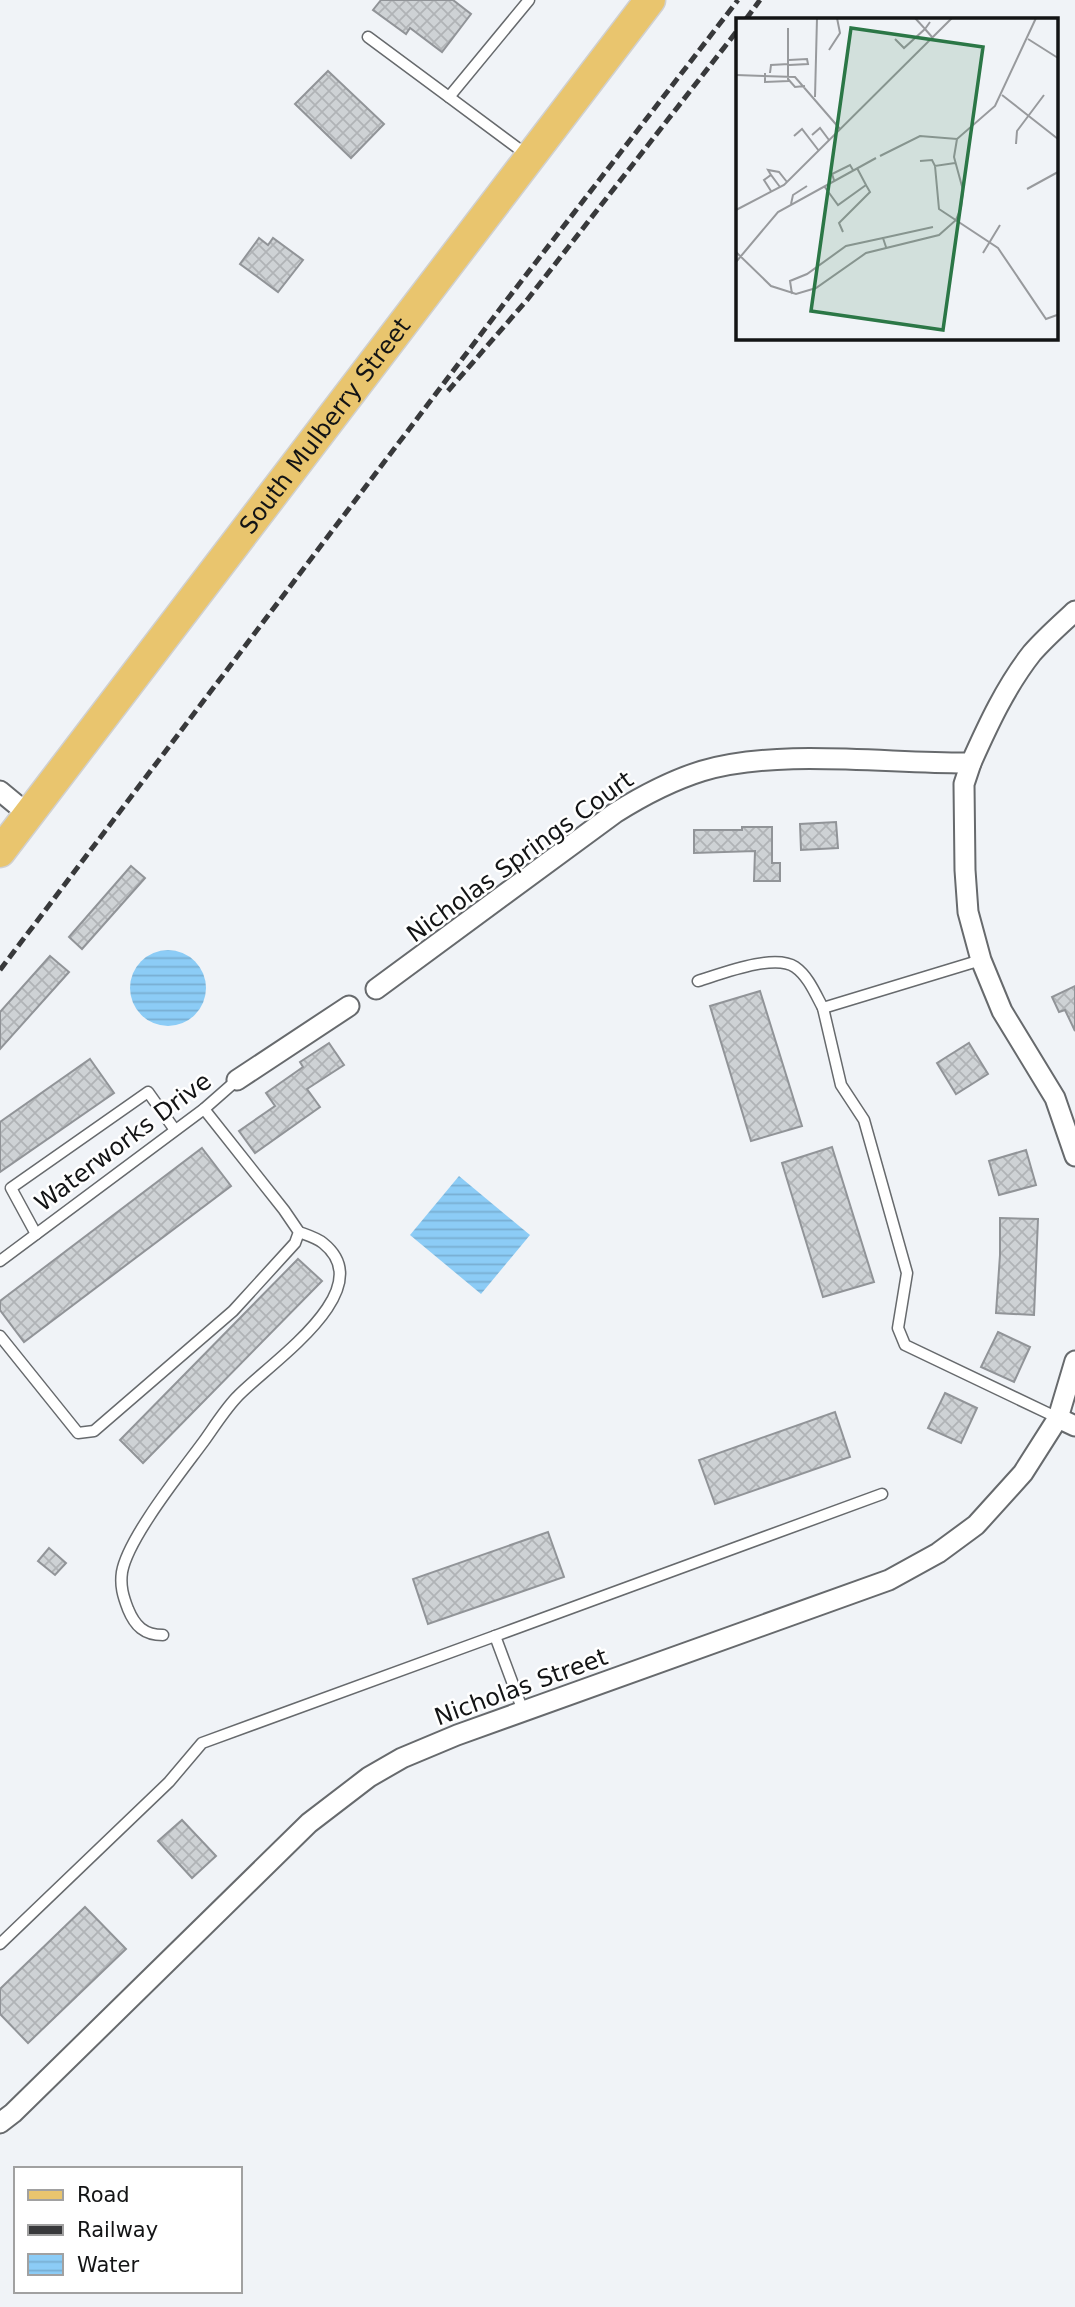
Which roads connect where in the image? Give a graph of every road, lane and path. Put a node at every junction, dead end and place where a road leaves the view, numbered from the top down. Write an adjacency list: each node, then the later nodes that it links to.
1 (529, 0): 4 (lane)
2 (650, 0): 5 (main road, South Mulberry Street)
3 (368, 37): 4 (lane)
4 (449, 97): 5 (lane)
5 (530, 158): 9 (main road, South Mulberry Street)
6 (1075, 611): 7 (street)
7 (971, 763): 11 (street); 13 (street, Nicholas Springs Court)
8 (0, 791): 9 (street)
9 (29, 815): 10 (main road, South Mulberry Street)
10 (0, 852)
11 (981, 960): 15 (lane); 19 (street)
12 (698, 981): 15 (lane)
13 (376, 989)
14 (349, 1006): 16 (street)
15 (823, 1007): 25 (lane)
16 (237, 1080): 17 (lane, Waterworks Drive)
17 (204, 1108): 18 (lane, Waterworks Drive); 20 (lane)
18 (175, 1130): 21 (lane, Waterworks Drive); 21 (lane)
19 (1075, 1156)
20 (299, 1232): 23 (lane); 27 (lane)
21 (36, 1234): 22 (lane, Waterworks Drive)
22 (0, 1261)
23 (0, 1336)
24 (1075, 1361): 25 (street, Nicholas Street)
25 (1067, 1422): 29 (street, Nicholas Street)
26 (882, 1494): 28 (lane)
27 (163, 1635)
28 (495, 1636): 29 (lane); 30 (lane)
29 (523, 1711): 31 (street, Nicholas Street)
30 (0, 1944)
31 (0, 2123)

